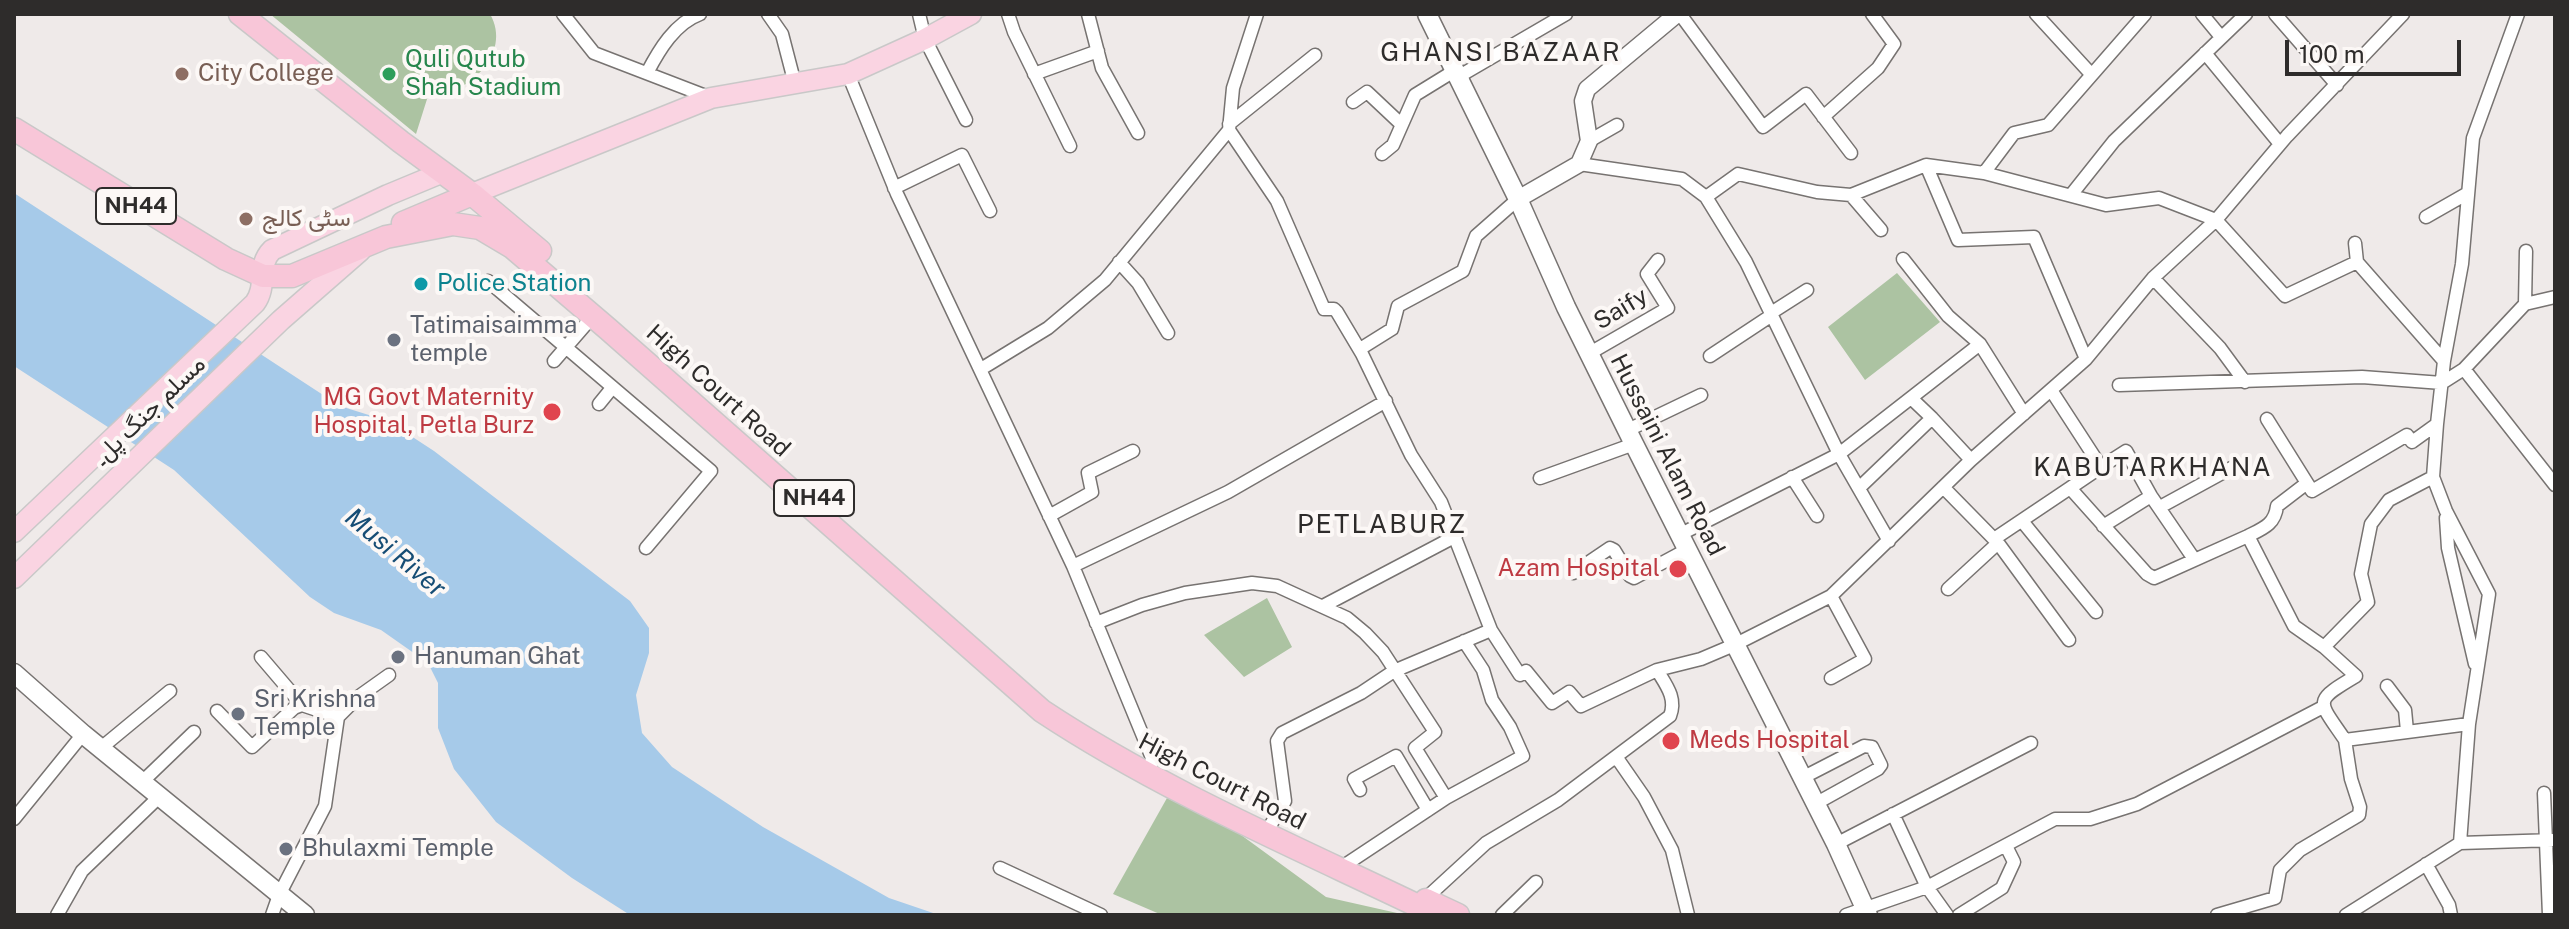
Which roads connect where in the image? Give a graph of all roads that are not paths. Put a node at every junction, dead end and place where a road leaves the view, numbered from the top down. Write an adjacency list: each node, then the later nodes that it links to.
1 (240, 14): 50 (highway, High Court Road / NH44)
2 (563, 14): 26 (street)
3 (700, 14): 26 (street)
4 (768, 14): 31 (street)
5 (919, 14): 22 (street)
6 (971, 14): 22 (main road)
7 (1008, 14): 28 (street)
8 (1088, 14): 23 (street)
9 (1257, 14): 39 (street)
10 (1427, 14): 30 (main road, Hussaini Alam Road)
11 (1566, 14): 30 (street)
12 (1678, 14): 35 (street); 42 (street)
13 (1872, 14): 35 (street)
14 (2036, 14): 29 (street)
15 (2145, 14): 29 (street)
16 (2202, 14): 21 (street)
17 (2246, 14): 21 (street)
18 (2275, 14): 32 (street)
19 (2403, 14): 32 (street)
20 (2518, 14): 53 (street)
21 (2221, 37): 24 (street)
22 (925, 39): 27 (main road); 36 (street)
23 (1098, 51): 28 (street); 41 (street)
24 (2205, 53): 43 (street); 56 (street)
25 (1315, 55): 39 (street)
26 (647, 73): 33 (street)
27 (848, 74): 31 (main road); 52 (street)
28 (1034, 74): 44 (street)
29 (2091, 74): 51 (street)
30 (1458, 80): 37 (street); 58 (main road, Hussaini Alam Road)
31 (795, 84): 33 (main road)
32 (2337, 85): 43 (street)
33 (711, 98): 49 (main road)
34 (1353, 102): 37 (street)
35 (1823, 117): 45 (street)
36 (966, 120)
37 (1401, 124): 46 (street)
38 (1617, 125): 42 (street)
39 (1229, 127): 69 (street); 82 (street)
40 (14, 129): 71 (highway, NH44)
41 (1138, 133)
42 (1589, 141): 47 (street)
43 (2280, 144): 61 (street)
44 (1070, 146)
45 (1851, 153)
46 (1382, 154)
47 (1579, 164): 57 (street); 58 (street)
48 (1926, 165): 51 (street); 55 (street); 85 (street)
49 (530, 170): 54 (main road); 63 (main road)
50 (441, 173): 54 (highway, High Court Road / NH44); 71 (main road)
51 (1984, 173): 56 (street)
52 (894, 188): 59 (street); 88 (street)
53 (2468, 193): 60 (street); 87 (street)
54 (472, 194): 63 (highway, High Court Road / NH44); 64 (highway)
55 (1851, 195): 57 (street); 62 (street)
56 (2071, 195): 61 (street)
57 (1706, 197): 77 (street)
58 (1518, 199): 82 (street); 83 (main road, Hussaini Alam Road)
59 (990, 211)
60 (2426, 217)
61 (2216, 220): 70 (street); 72 (street)
62 (1881, 230)
63 (516, 231): 166 (highway, High Court Road / NH44)
64 (379, 240): 71 (highway, High Court Road / NH44); 78 (highway, High Court Road / NH44); 134 (main road, مسلم جنگ پل۔)
65 (2355, 243): 70 (street)
66 (2526, 251): 76 (street)
67 (1903, 259): 80 (street)
68 (1658, 260): 83 (street, Saify)
69 (1119, 262): 79 (street); 88 (street)
70 (2357, 262): 87 (street)
71 (263, 276): 124 (main road, مسلم جنگ پل۔)
72 (2153, 278): 85 (street); 90 (street)
73 (488, 281): 81 (street)
74 (1807, 290): 77 (street)
75 (2555, 297): 76 (street)
76 (2525, 304): 89 (street)
77 (1772, 314): 84 (street); 105 (street)
78 (593, 316): 81 (street); 166 (highway, High Court Road / NH44)
79 (1168, 333)
80 (1980, 344): 96 (street); 99 (street)
81 (566, 348): 86 (street); 93 (street)
82 (1360, 349): 97 (street)
83 (1590, 353): 103 (main road, Hussaini Alam Road)
84 (1710, 356)
85 (2086, 359): 94 (street)
86 (554, 361)
87 (2444, 361): 91 (street)
88 (981, 369): 120 (street)
89 (2464, 369): 91 (street); 113 (street)
90 (2245, 382): 91 (street); 92 (street)
91 (2442, 383): 102 (street)
92 (2119, 385)
93 (612, 388): 98 (street); 130 (street)
94 (2051, 390): 99 (street); 108 (street)
95 (1701, 395): 103 (street)
96 (1911, 398): 100 (street); 105 (street)
97 (1386, 401): 125 (street); 132 (street)
98 (599, 404)
99 (2024, 414): 106 (street)
100 (1932, 418): 106 (street); 115 (street)
101 (2267, 419): 112 (street)
102 (2437, 424): 110 (street); 112 (street)
103 (1631, 437): 111 (street); 129 (main road, Hussaini Alam Road)
104 (1133, 451): 120 (street)
105 (1839, 454): 109 (street); 115 (street)
106 (1971, 460): 114 (street)
107 (2235, 466): 118 (street)
108 (2101, 467): 116 (street); 117 (street)
109 (1792, 477): 121 (street); 129 (street)
110 (2433, 477): 119 (street); 144 (street)
111 (1540, 478)
112 (2307, 483): 126 (street)
113 (2555, 485)
114 (1943, 487): 127 (street); 128 (street)
115 (1859, 488): 127 (street)
116 (2070, 488): 122 (street); 123 (street)
117 (2151, 496): 118 (street); 123 (street)
118 (2160, 507): 131 (street)
119 (2446, 511): 147 (street); 147 (street)
120 (1049, 516): 132 (street)
121 (1817, 516)
122 (2022, 521): 128 (street); 138 (street)
123 (2103, 526): 131 (street)
124 (14, 532)
125 (1456, 536): 137 (street); 140 (street)
126 (2248, 536): 131 (street); 144 (street)
127 (1889, 541): 136 (street)
128 (1996, 541): 135 (street); 141 (street)
129 (1684, 542): 133 (street); 143 (main road, Hussaini Alam Road)
130 (646, 548)
131 (2194, 559)
132 (1073, 566): 139 (street)
133 (1573, 573)
134 (14, 578)
135 (1948, 589)
136 (1831, 596): 143 (street); 151 (street)
137 (1323, 606): 139 (street); 148 (street)
138 (2096, 612)
139 (1096, 623): 166 (street)
140 (1491, 630): 142 (street); 146 (street)
141 (2069, 640)
142 (1464, 641): 148 (street); 172 (street)
143 (1734, 645): 146 (street); 167 (main road, Hussaini Alam Road)
144 (2324, 647): 155 (street)
145 (261, 657): 154 (street)
146 (1657, 670): 165 (street)
147 (2476, 670): 158 (street)
148 (1394, 671): 172 (street); 177 (street)
149 (14, 673): 161 (main road)
150 (389, 675): 157 (street)
151 (1831, 678)
152 (2387, 686): 159 (street)
153 (170, 691): 164 (street)
154 (302, 705): 156 (street); 157 (street)
155 (2323, 707): 162 (street); 181 (street)
156 (217, 711)
157 (338, 717): 187 (street)
158 (2469, 724): 159 (street); 179 (street)
159 (2407, 731): 162 (street)
160 (194, 732): 168 (street)
161 (83, 734): 164 (main road); 176 (street)
162 (2345, 740): 200 (street)
163 (2031, 743): 175 (street)
164 (101, 748): 168 (main road)
165 (1617, 758): 188 (street); 196 (street)
166 (1150, 772): 177 (highway, High Court Road / NH44); 188 (highway, High Court Road / NH44)
167 (1802, 778): 173 (main road, Hussaini Alam Road); 173 (street)
168 (142, 782): 171 (main road)
169 (1360, 790): 174 (street)
170 (2544, 793): 178 (street)
171 (160, 796): 187 (main road); 190 (street)
172 (1446, 798): 174 (street)
173 (1815, 804): 180 (main road, Hussaini Alam Road)
174 (1428, 810): 182 (street)
175 (1893, 814): 180 (street); 186 (street)
176 (14, 819)
177 (1270, 826): 182 (highway, High Court Road / NH44)
178 (2550, 840): 179 (street); 203 (street)
179 (2460, 843): 183 (street)
180 (1836, 844): 189 (main road, Hussaini Alam Road)
181 (2006, 846): 186 (street); 199 (street)
182 (1348, 863): 188 (highway, High Court Road / NH44)
183 (2426, 864): 201 (street); 202 (street)
184 (1000, 868): 193 (street)
185 (1536, 882): 195 (street)
186 (1927, 887): 189 (street); 198 (street)
187 (279, 895): 191 (street); 192 (main road)
188 (1430, 907): 194 (highway, High Court Road / NH44)
189 (1867, 912): 197 (street)
190 (57, 915)
191 (272, 915)
192 (305, 915)
193 (1101, 915)
194 (1458, 915)
195 (1502, 915)
196 (1688, 915)
197 (1846, 915)
198 (1947, 915)
199 (1959, 915)
200 (2217, 915)
201 (2346, 915)
202 (2451, 915)
203 (2549, 915)

